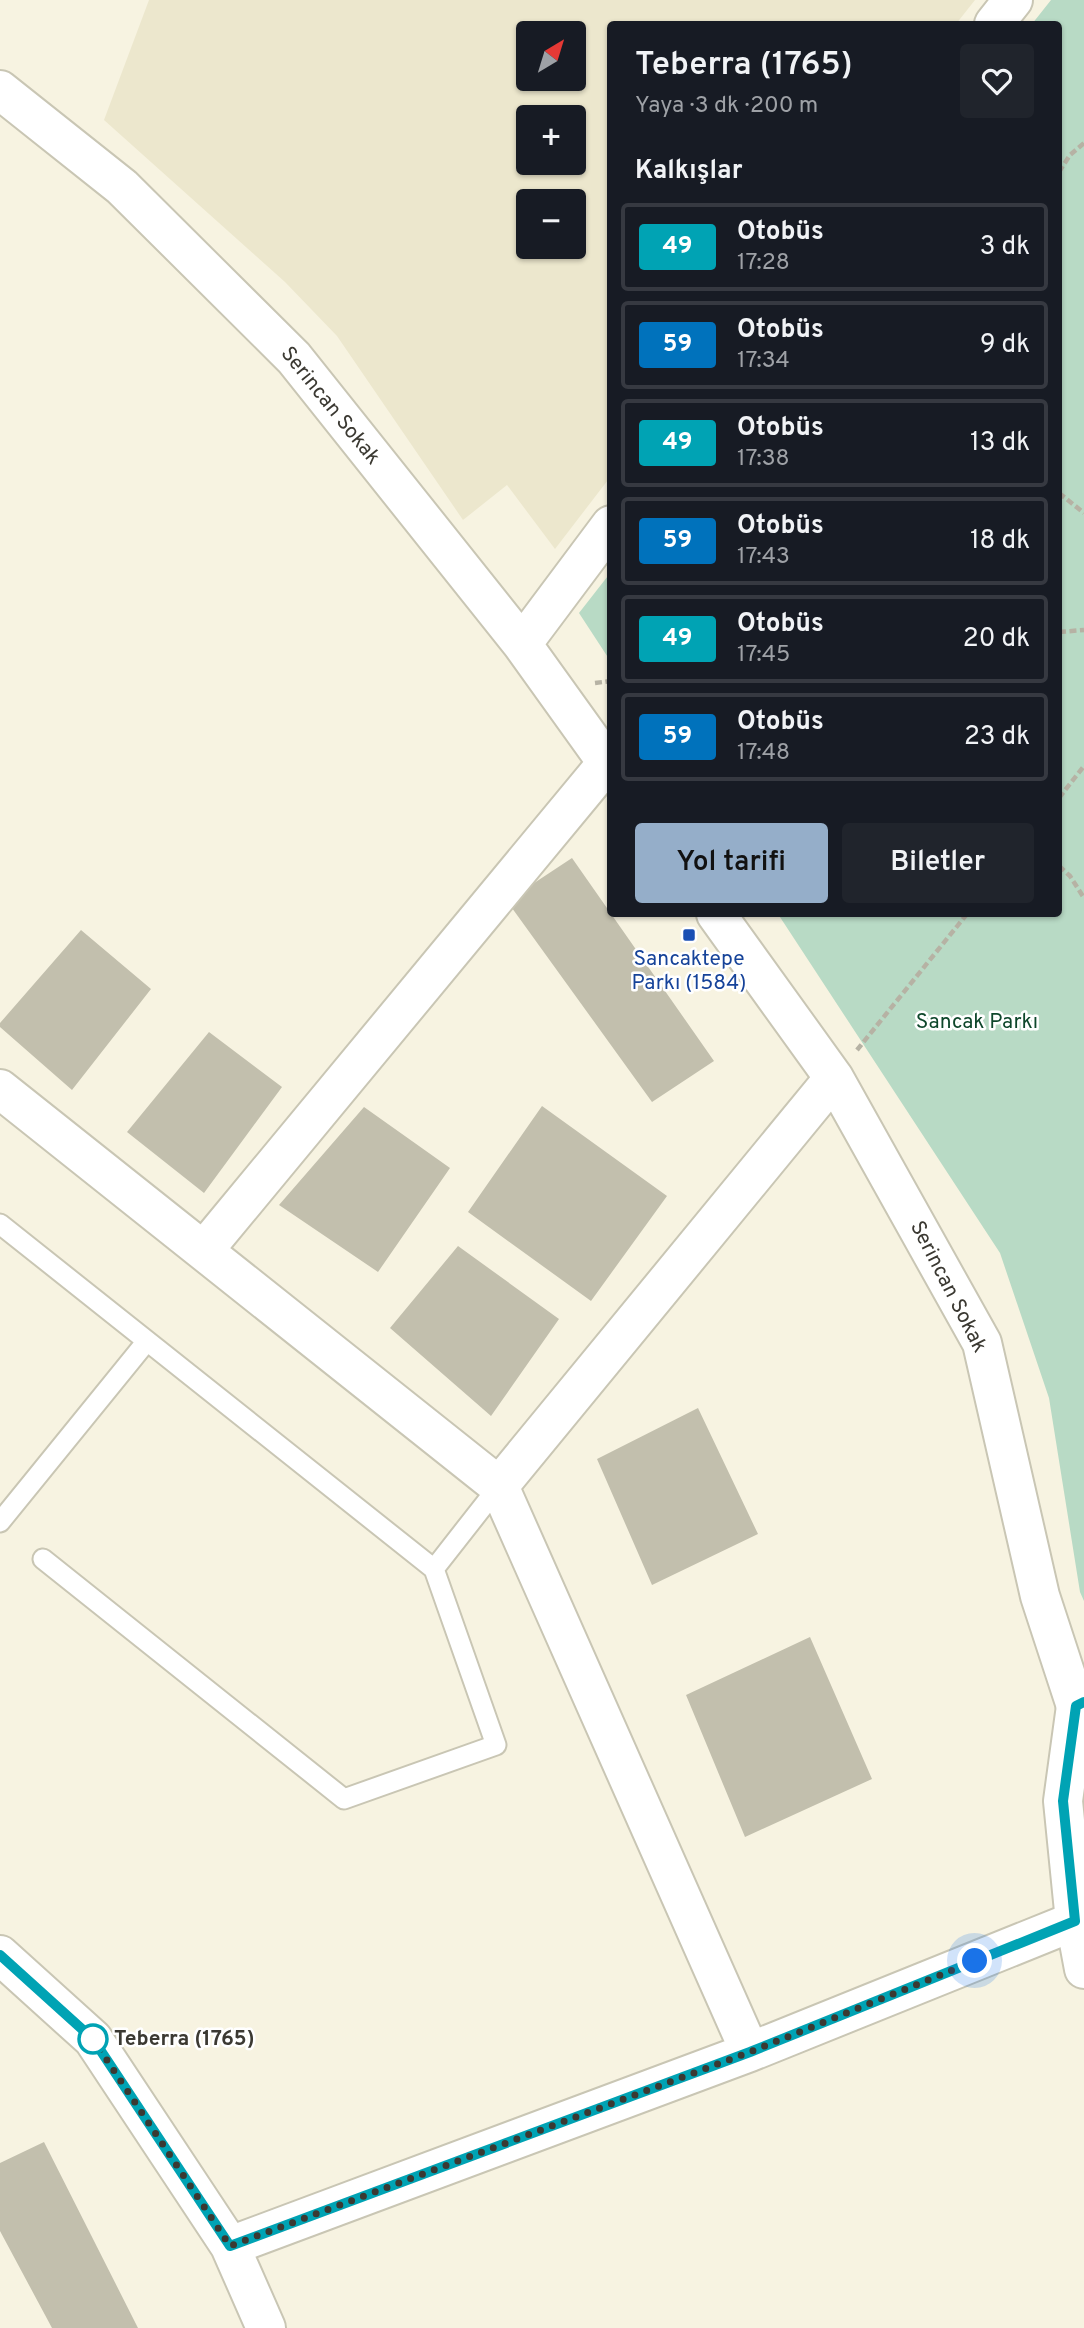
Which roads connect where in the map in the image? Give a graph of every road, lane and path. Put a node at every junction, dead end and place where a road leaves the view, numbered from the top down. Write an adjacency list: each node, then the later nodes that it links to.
1 (1013, 0): 2 (street)
2 (996, 21)
3 (0, 90): 11 (street, Serincan Sokak)
4 (1084, 143): 5 (path)
5 (1062, 167)
6 (1062, 495): 7 (path)
7 (1084, 513)
8 (607, 530): 11 (street)
9 (1084, 630): 10 (path)
10 (1062, 632)
11 (522, 644): 12 (street, Serincan Sokak)
12 (607, 762)
13 (1084, 766): 15 (path)
14 (607, 767): 23 (street)
15 (1062, 794)
16 (1062, 870): 17 (path)
17 (1084, 898)
18 (718, 917): 20 (street, Serincan Sokak)
19 (965, 917): 20 (path)
20 (834, 1078): 25 (street); 29 (street, Serincan Sokak)
21 (0, 1089): 23 (street)
22 (0, 1224): 24 (lane)
23 (204, 1250): 25 (street)
24 (148, 1341): 26 (lane); 28 (lane)
25 (499, 1486): 28 (lane); 33 (street)
26 (0, 1522)
27 (43, 1559): 28 (lane)
28 (434, 1569)
29 (1080, 1704): 30 (street)
30 (1075, 1921): 32 (street); 33 (street)
31 (0, 1955): 34 (street)
32 (1084, 1969)
33 (750, 2052): 34 (street)
34 (230, 2246): 35 (street)
35 (266, 2328)

